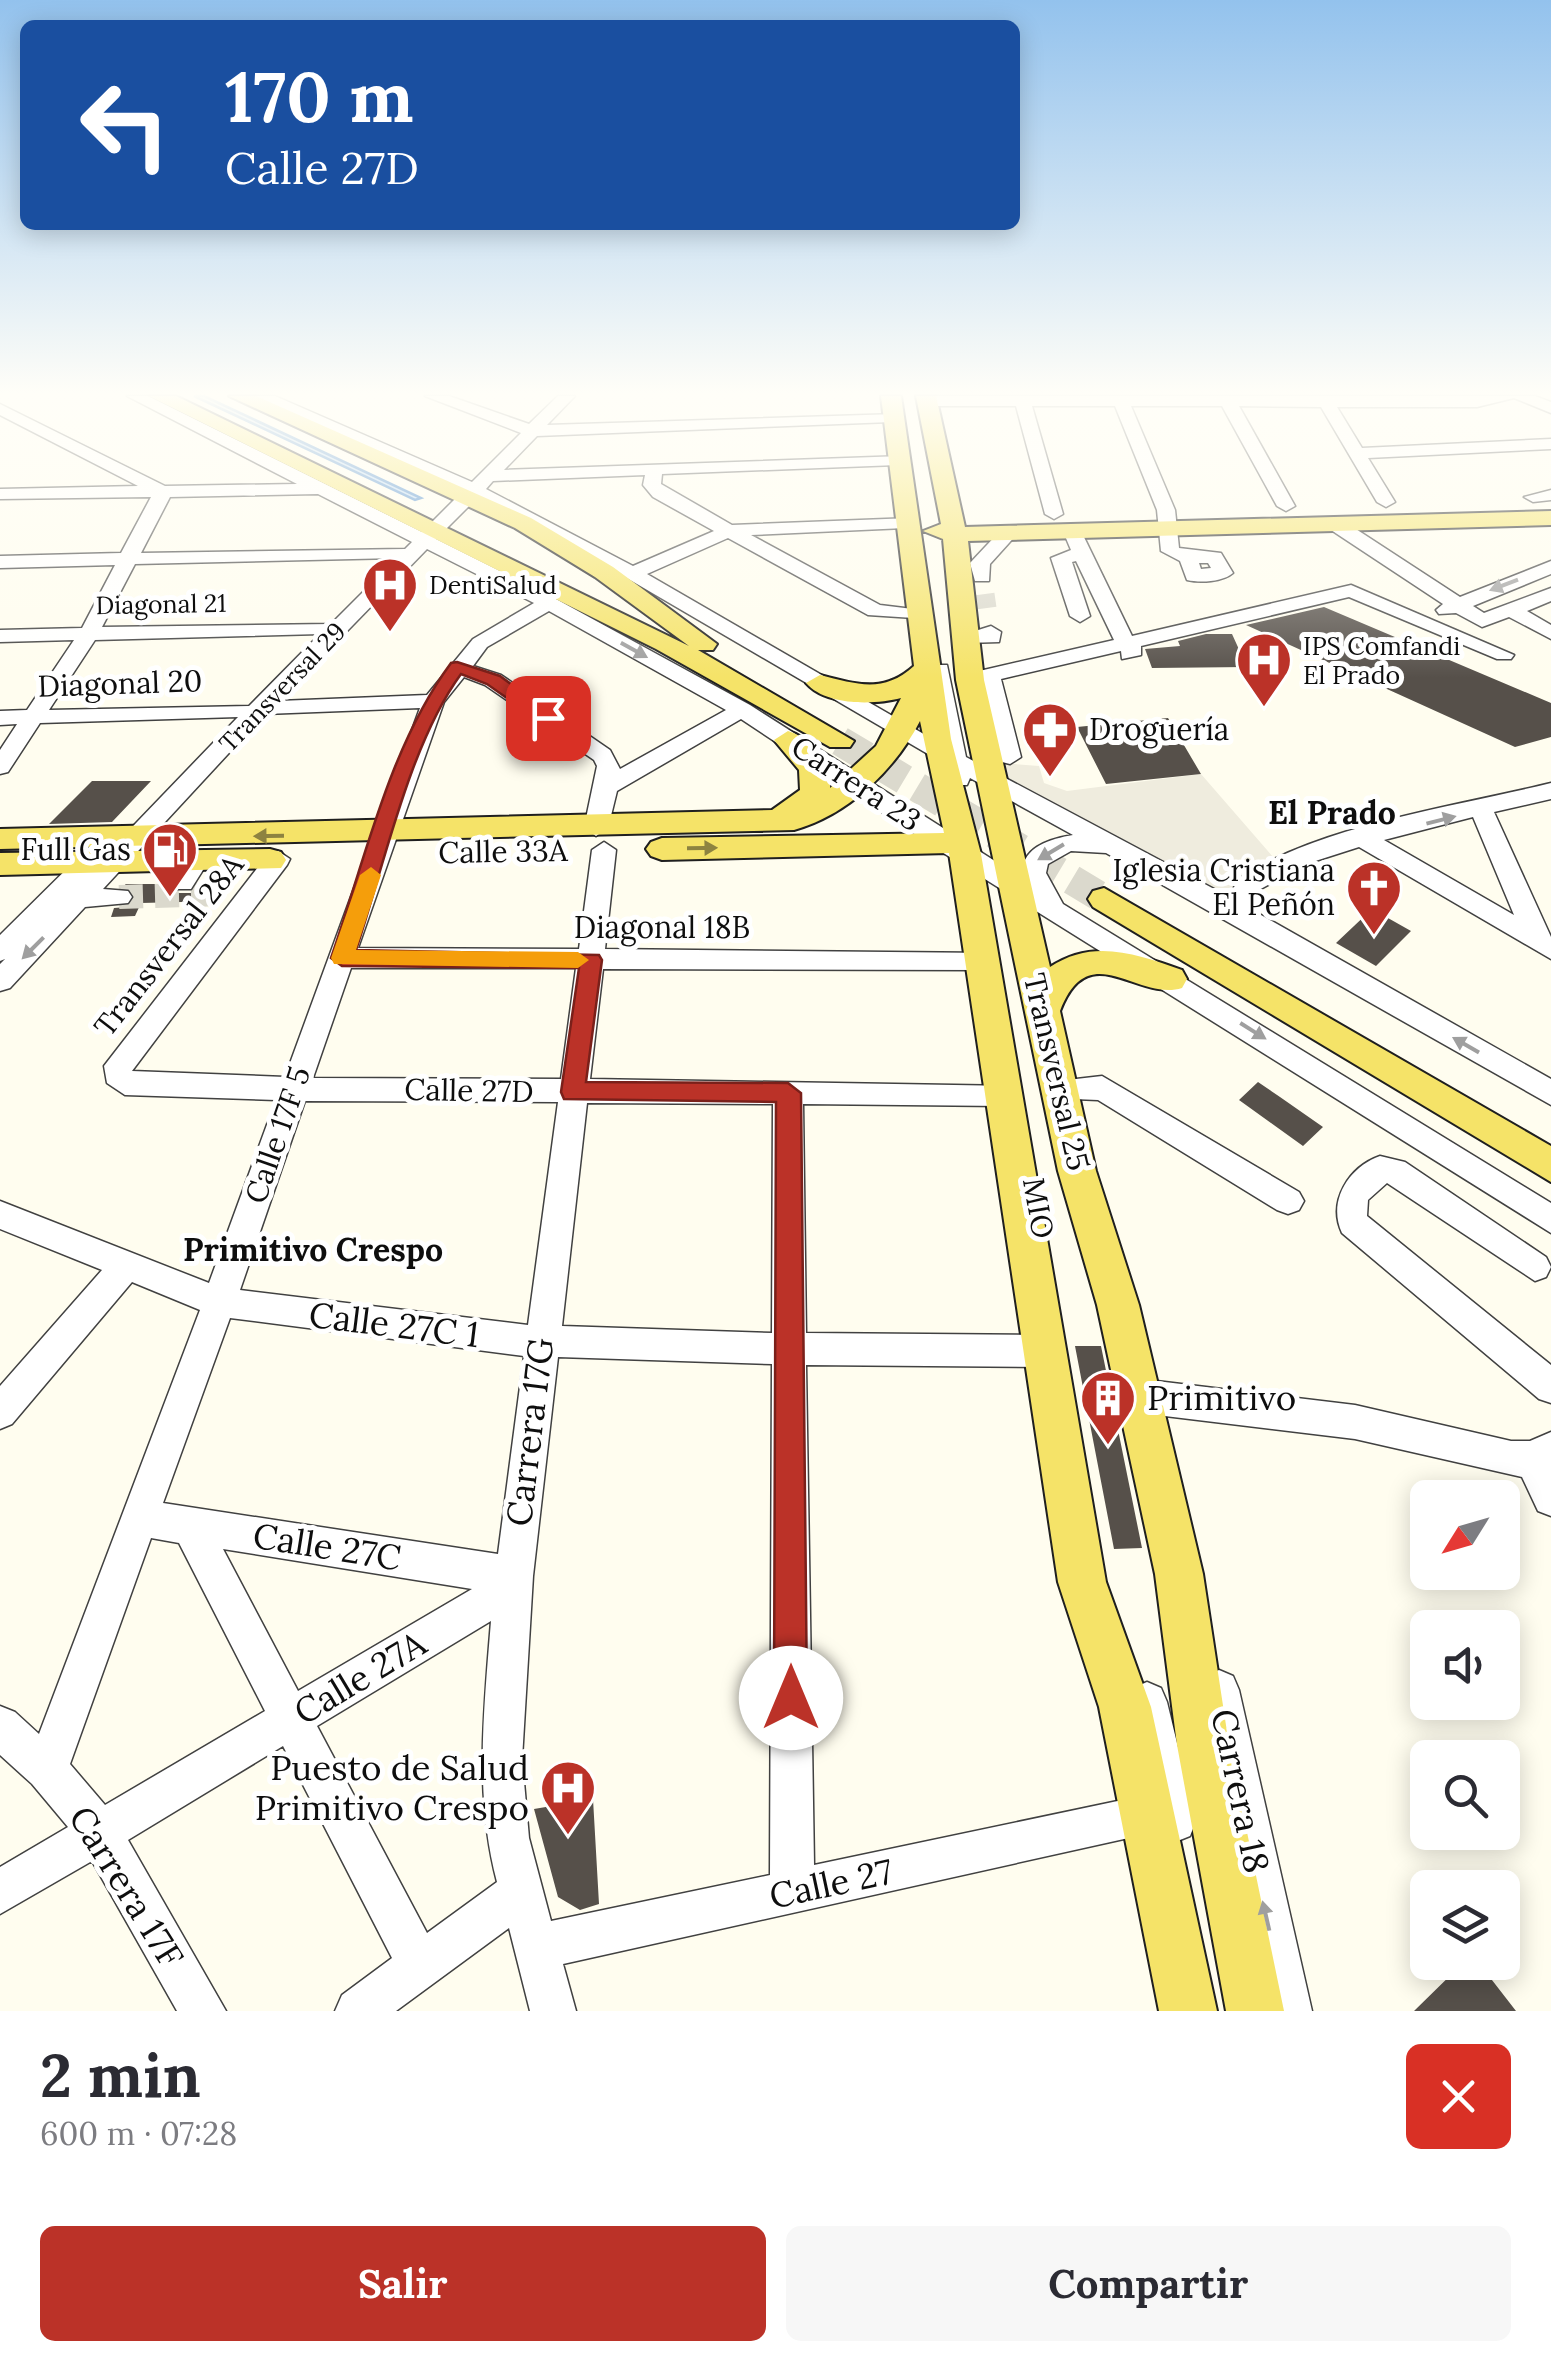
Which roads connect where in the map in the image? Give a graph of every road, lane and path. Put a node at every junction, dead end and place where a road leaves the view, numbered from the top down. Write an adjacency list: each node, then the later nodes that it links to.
1 (158, 490): 15 (street)
2 (280, 490): 15 (street)
3 (328, 490): 25 (street, Carrera 23)
4 (354, 490): 25 (main road)
5 (465, 490): 25 (street, Transversal 29)
6 (470, 490): 23 (main road, Carrera 23)
7 (471, 490): 35 (street, Carrera 23)
8 (656, 490): 26 (street)
9 (913, 490): 24 (main road, Transversal 25)
10 (926, 490): 24 (street)
11 (1054, 490): 28 (street)
12 (1156, 490): 21 (street)
13 (1277, 490): 19 (street)
14 (1379, 490): 18 (street)
15 (162, 492): 16 (street); 31 (street)
16 (0, 494)
17 (1545, 497): 18 (main road)
18 (1386, 502): 19 (main road)
19 (1286, 506): 21 (main road)
20 (1551, 518): 22 (main road)
21 (1167, 519): 22 (main road); 28 (main road); 32 (street)
22 (1332, 522): 38 (street)
23 (522, 524): 29 (main road); 29 (main road, Carrera 23)
24 (933, 525): 26 (street); 27 (main road); 28 (main road); 39 (main road, Transversal 25); 41 (main road, Transversal 25); 62 (street)
25 (426, 532): 29 (main road, Carrera 23); 30 (street, Transversal 29); 37 (street, Carrera 23); 56 (street, Transversal 29)
26 (729, 532): 35 (street); 41 (street)
27 (1010, 533): 28 (main road); 39 (street)
28 (1069, 533): 42 (street); 48 (street)
29 (474, 548)
30 (398, 552): 31 (street); 44 (street, Transversal 29)
31 (129, 558): 33 (street); 45 (street)
32 (1188, 558)
33 (0, 562)
34 (1551, 567): 38 (street, one-way to 38)
35 (632, 573): 54 (street, Carrera 23)
36 (1551, 594): 40 (street)
37 (549, 604): 51 (street, Calle 17F 5); 57 (street, Carrera 23, one-way to 57)
38 (1456, 604): 40 (street); 43 (street)
39 (980, 605): 53 (main road, Transversal 25)
40 (1510, 610): 46 (street)
41 (922, 616): 50 (main road, Transversal 25)
42 (1080, 616)
43 (1427, 622): 48 (street); 49 (street)
44 (324, 628): 45 (street, Diagonal 21); 56 (street, Transversal 29)
45 (88, 633): 47 (street, Diagonal 21); 58 (street)
46 (1551, 634)
47 (0, 636)
48 (1132, 643): 52 (street); 53 (street)
49 (1504, 655)
50 (924, 665): 54 (main road); 60 (main road, Transversal 25); 62 (main road, Transversal 25)
51 (457, 667): 55 (street, Calle 17F 5); 65 (street)
52 (1075, 668)
53 (980, 678): 62 (main road, Transversal 25)
54 (820, 683): 60 (street, Carrera 23)
55 (432, 700): 56 (street, Diagonal 20); 72 (street, Calle 17F 5)
56 (250, 709): 58 (street, Diagonal 20); 73 (street, Transversal 29)
57 (742, 710): 61 (street, Carrera 23); 65 (street)
58 (35, 717): 59 (street, Diagonal 20); 63 (street)
59 (0, 718)
60 (901, 732): 62 (street, Carrera 23); 64 (main road, Transversal 25)
61 (788, 740): 64 (street, Carrera 23); 68 (main road)
62 (975, 764): 76 (main road, Transversal 25); 76 (main road, Transversal 25); 77 (street, Carrera 23)
63 (0, 767)
64 (854, 784): 68 (main road, Calle 33A); 76 (street, Carrera 23)
65 (606, 787): 70 (street, Carrera 17G)
66 (1551, 792): 67 (street)
67 (1482, 810): 71 (street, one-way to 67); 82 (street)
68 (751, 822): 70 (main road, Calle 33A)
69 (0, 839): 73 (main road, Calle 33A)
70 (600, 839): 72 (main road, Calle 33A); 76 (main road, Calle 33A, one-way to 76); 85 (street, Carrera 17G)
71 (1364, 840): 80 (street); 82 (street)
72 (380, 844): 73 (main road, Calle 33A, one-way to 73); 74 (main road, Calle 33A); 84 (street, Calle 17F 5)
73 (114, 851): 74 (main road, Calle 33A); 75 (main road, Calle 33A); 79 (street, Transversal 29); 83 (street, Transversal 29)
74 (278, 860): 90 (street, Transversal 28A)
75 (0, 864)
76 (982, 865): 81 (street, Carrera 23); 86 (main road, Transversal 25); 89 (main road, Transversal 25); 132 (street, MIO); 133 (street, MIO)
77 (1122, 881): 80 (street, Carrera 23); 81 (street, one-way to 81); 96 (main road, Carrera 23)
78 (120, 897): 79 (street)
79 (83, 898): 88 (street, Transversal 29, one-way to 88)
80 (1241, 915): 96 (street, Carrera 23, one-way to 80)
81 (1072, 919): 87 (street, Carrera 23)
82 (1544, 945)
83 (0, 951)
84 (342, 958): 85 (street, Diagonal 18B); 91 (street, Calle 17F 5)
85 (591, 960): 86 (street, Diagonal 18B); 93 (street, Carrera 17G)
86 (982, 960): 95 (main road, Transversal 25)
87 (1170, 979): 89 (main road); 99 (street, Carrera 23, one-way to 99)
88 (0, 981)
89 (1041, 1014): 92 (main road, Transversal 25)
90 (117, 1076): 91 (street, Calle 27D)
91 (293, 1090): 93 (street, Calle 27D); 102 (street, Calle 17F 5)
92 (1060, 1090): 97 (street); 107 (main road, Transversal 25)
93 (573, 1092): 94 (street, Calle 27D); 103 (street, Carrera 17G)
94 (788, 1093): 95 (street, Calle 27D); 104 (street)
95 (1003, 1094): 105 (main road, Transversal 25)
96 (1541, 1134)
97 (1288, 1201)
98 (0, 1215): 100 (street, Calle 27C 1)
99 (1551, 1219)
100 (127, 1265): 102 (street, Calle 27C 1); 108 (street)
101 (1535, 1267): 106 (street)
102 (219, 1302): 103 (street, Calle 27C 1); 111 (street, Calle 17F 5)
103 (540, 1344): 104 (street, Calle 27C 1); 114 (street, Carrera 17G)
104 (789, 1349): 105 (street, Calle 27C 1); 123 (street)
105 (1045, 1351): 115 (main road, Transversal 25)
106 (1551, 1387)
107 (1140, 1396): 109 (street); 113 (main road, Transversal 25)
108 (0, 1412)
109 (1541, 1454): 110 (street)
110 (1551, 1498)
111 (141, 1518): 112 (street, Calle 27C); 119 (street, Calle 17F 5)
112 (191, 1526): 114 (street, Calle 27C); 116 (street)
113 (1179, 1574): 118 (main road, Transversal 25); 135 (street, Carrera 18, one-way to 113)
114 (514, 1581): 116 (street, Calle 27A); 124 (street, Carrera 17G)
115 (1082, 1582): 120 (street); 131 (main road, Transversal 25)
116 (290, 1720): 121 (street, Calle 27A); 126 (street)
117 (0, 1727): 119 (street, Carrera 17F)
118 (1203, 1745): 134 (main road, Carrera 18)
119 (46, 1769): 121 (street, Carrera 17F)
120 (1127, 1820): 123 (street, Calle 27); 130 (street)
121 (100, 1833): 122 (street, Calle 27A); 127 (street, Carrera 17F)
122 (0, 1892)
123 (792, 1892): 125 (street, Calle 27)
124 (519, 1894): 125 (street, Carrera 17G); 126 (street)
125 (536, 1948): 129 (street, Carrera 17G)
126 (420, 1966): 128 (street)
127 (203, 2011)
128 (358, 2011)
129 (553, 2011)
130 (1165, 2011)
131 (1188, 2011)
132 (1212, 2011)
133 (1236, 2011)
134 (1255, 2011)
135 (1289, 2011)

